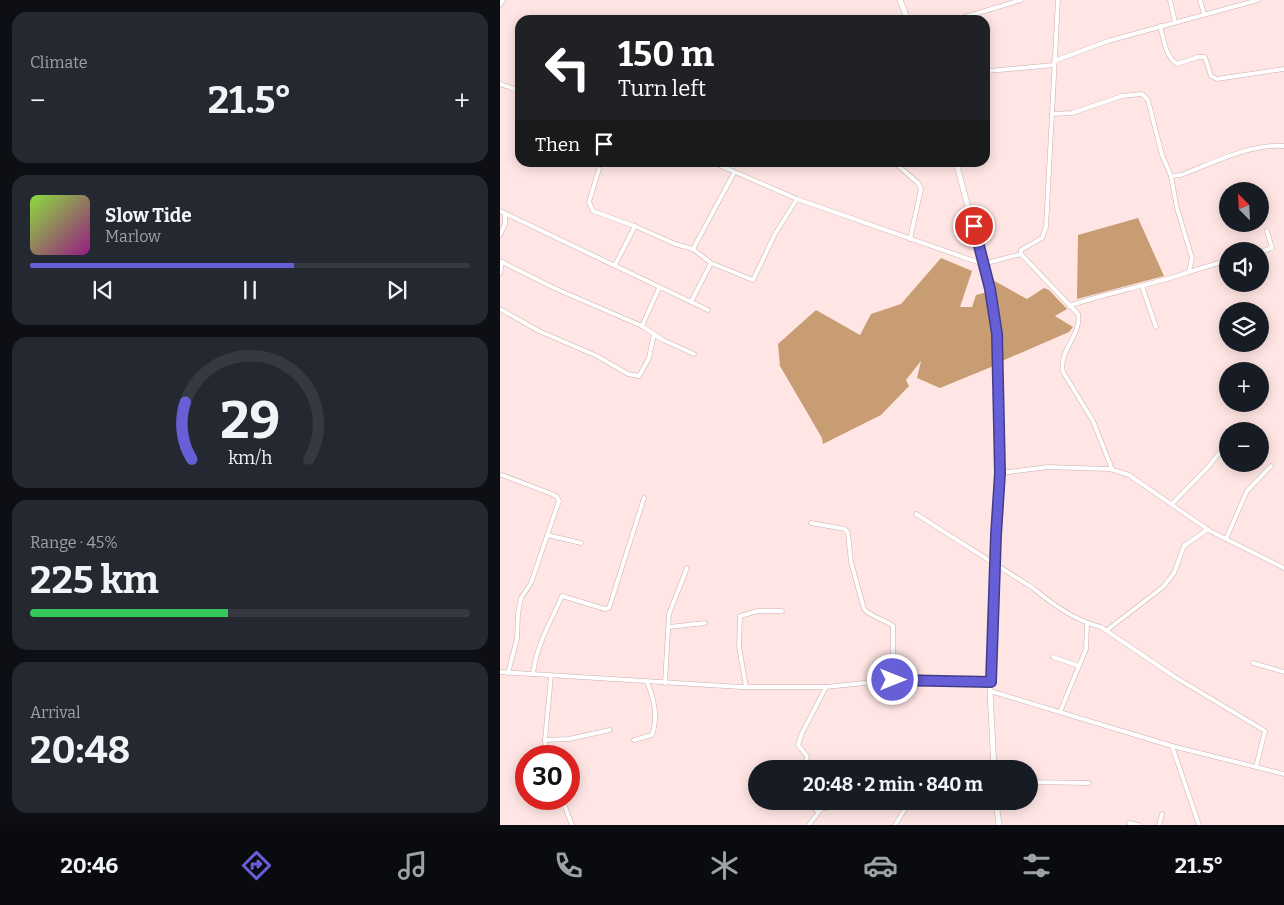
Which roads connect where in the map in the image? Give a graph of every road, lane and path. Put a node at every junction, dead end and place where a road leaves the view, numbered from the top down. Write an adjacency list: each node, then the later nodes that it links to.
1 (503, 0): 8 (street)
2 (900, 0): 10 (street)
3 (1020, 0): 11 (street)
4 (1058, 0): 14 (street)
5 (1170, 0): 12 (street)
6 (1200, 0): 9 (street)
7 (1258, 0): 9 (street)
8 (500, 5)
9 (1204, 14): 12 (street)
10 (906, 15)
11 (971, 15)
12 (1175, 22): 13 (street)
13 (1160, 26): 14 (street); 15 (street)
14 (1054, 63): 16 (street); 19 (street)
15 (1284, 69)
16 (990, 71)
17 (500, 84): 18 (street)
18 (515, 89)
19 (1052, 114): 26 (street); 36 (street)
20 (1284, 146): 26 (street)
21 (725, 167): 25 (street)
22 (900, 167): 33 (street)
23 (957, 167): 40 (street)
24 (599, 170): 30 (street)
25 (734, 173): 27 (street); 34 (street)
26 (1171, 176): 42 (street)
27 (797, 199): 33 (street); 38 (street)
28 (500, 211): 29 (street)
29 (505, 214): 32 (street); 41 (street)
30 (635, 226): 34 (street); 41 (street)
31 (1267, 232): 35 (street)
32 (500, 235)
33 (910, 240): 40 (street)
34 (693, 249): 38 (street)
35 (1269, 249)
36 (1021, 254): 40 (street); 47 (street)
37 (501, 262): 43 (street); 50 (street)
38 (711, 263): 46 (street)
39 (1219, 263): 42 (street)
40 (983, 264): 57 (street)
41 (615, 266): 45 (street)
42 (1189, 272): 44 (street)
43 (500, 273)
44 (1142, 286): 47 (street); 51 (street)
45 (659, 288): 46 (street); 50 (street)
46 (691, 302): 49 (street)
47 (1069, 306): 56 (street)
48 (500, 309): 52 (street)
49 (708, 310)
50 (642, 326): 52 (street)
51 (1156, 327)
52 (654, 334): 53 (street)
53 (694, 354)
54 (1219, 453): 60 (street)
55 (1272, 466): 65 (street)
56 (1112, 469): 57 (street); 60 (street)
57 (1000, 473): 67 (street)
58 (502, 475): 64 (street)
59 (644, 498): 81 (street)
60 (1172, 504): 63 (street)
61 (916, 514): 67 (street)
62 (811, 523): 83 (street)
63 (1208, 529): 65 (street); 74 (street)
64 (547, 534): 66 (street); 80 (street)
65 (1226, 539): 69 (street)
66 (582, 543)
67 (995, 564): 72 (street); 85 (street)
68 (687, 568): 73 (street)
69 (1284, 568)
70 (782, 611): 87 (street)
71 (705, 623): 73 (street)
72 (1087, 624): 74 (street); 77 (street)
73 (669, 627): 86 (street)
74 (1107, 630): 98 (street)
75 (1053, 657): 77 (street)
76 (1253, 664): 79 (street)
77 (1079, 666): 90 (street)
78 (500, 672): 80 (street)
79 (1284, 672)
80 (508, 673): 81 (street)
81 (533, 674): 82 (street)
82 (551, 676): 84 (street); 92 (street)
83 (893, 680): 85 (street); 88 (street)
84 (647, 682): 86 (street); 93 (street)
85 (991, 682): 89 (street)
86 (665, 683): 87 (street)
87 (746, 687): 88 (street)
88 (826, 687): 96 (street)
89 (990, 691): 90 (street); 97 (street)
90 (1060, 712): 95 (street)
91 (610, 730): 92 (street)
92 (545, 740): 94 (street)
93 (634, 740)
94 (546, 745)
95 (1172, 746): 98 (street); 108 (street)
96 (806, 760)
97 (994, 760)
98 (1256, 767): 99 (street)
99 (1284, 774)
100 (1038, 782): 101 (street)
101 (1089, 783)
102 (566, 810): 109 (street)
103 (904, 810): 111 (street)
104 (997, 810): 112 (street)
105 (818, 812): 110 (street)
106 (1162, 814): 114 (street)
107 (1129, 823): 113 (street)
108 (1198, 824): 115 (street)
109 (572, 825)
110 (809, 825)
111 (895, 825)
112 (999, 825)
113 (1138, 825)
114 (1159, 825)
115 (1193, 825)

